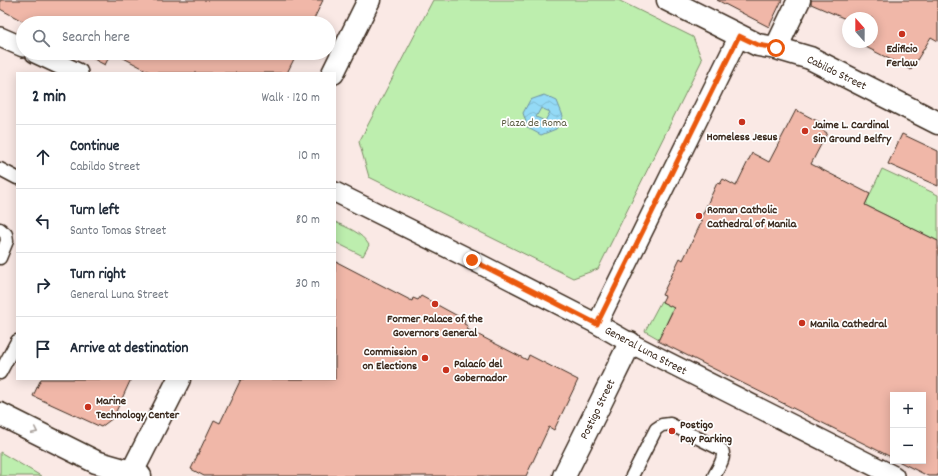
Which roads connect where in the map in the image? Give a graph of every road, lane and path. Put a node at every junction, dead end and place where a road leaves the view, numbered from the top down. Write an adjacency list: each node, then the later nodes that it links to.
1 (369, 0): 10 (street)
2 (668, 0): 4 (street, Cabildo Street)
3 (799, 0): 7 (street)
4 (739, 36): 7 (street, Cabildo Street); 17 (street)
5 (0, 37): 6 (street)
6 (16, 44)
7 (776, 48): 11 (street, Cabildo Street)
8 (50, 60): 9 (street)
9 (76, 72)
10 (333, 72)
11 (938, 123)
12 (0, 169): 13 (lane)
13 (16, 177)
14 (336, 192): 17 (street, General Luna Street)
15 (0, 229): 16 (lane)
16 (0, 258)
17 (597, 324): 19 (street, General Luna Street)
18 (16, 343): 20 (lane)
19 (630, 343): 24 (street, Postigo Street); 27 (street, General Luna Street)
20 (0, 373)
21 (178, 380): 23 (street)
22 (0, 414): 23 (street, one-way to 23)
23 (134, 475)
24 (564, 476)
25 (632, 476): 26 (lane)
26 (714, 476)
27 (894, 476)

